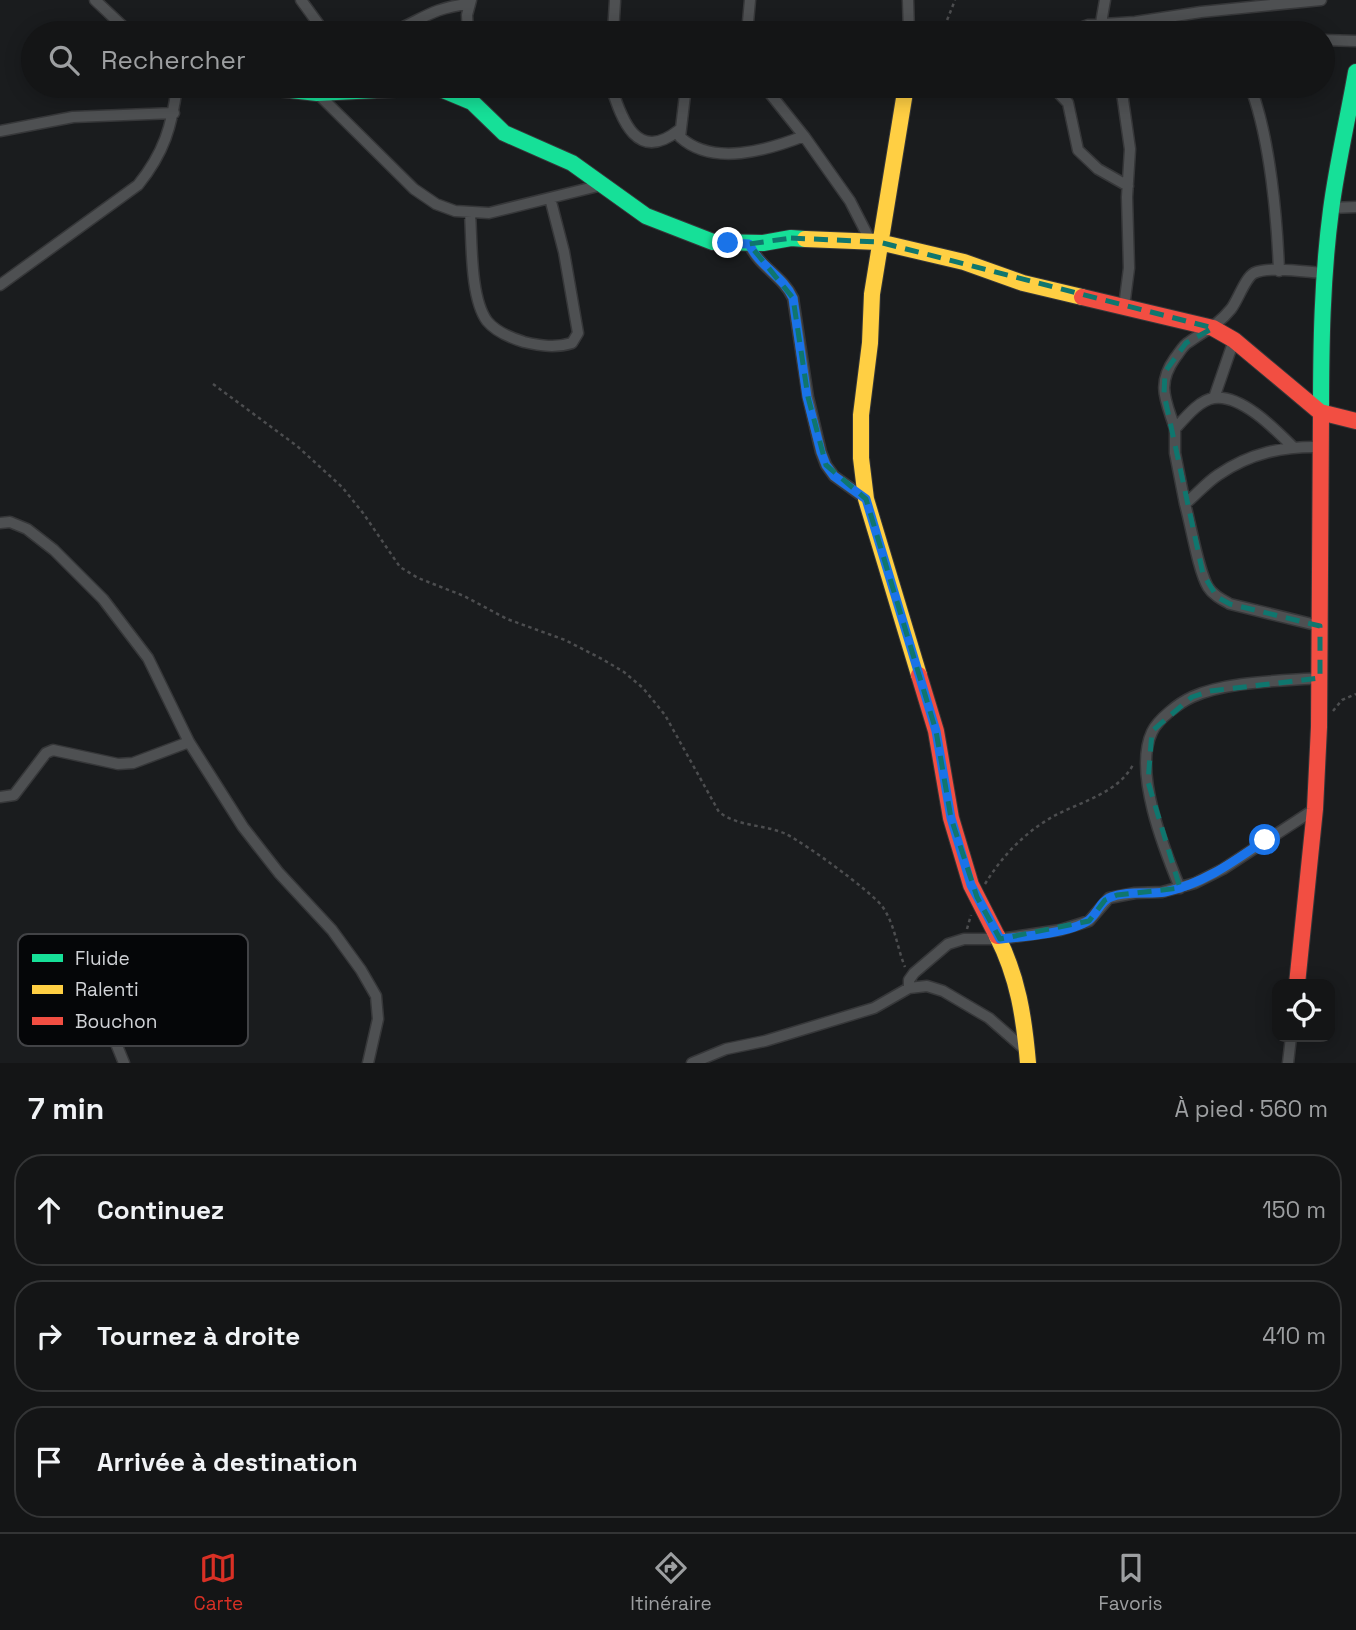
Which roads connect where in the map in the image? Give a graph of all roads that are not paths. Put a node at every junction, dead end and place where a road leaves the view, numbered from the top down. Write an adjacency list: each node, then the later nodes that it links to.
1 (95, 0): 9 (street)
2 (301, 0): 10 (street)
3 (612, 0): 13 (street)
4 (750, 0): 14 (street)
5 (908, 0): 15 (street)
6 (1105, 0): 16 (street)
7 (1321, 0): 17 (street)
8 (470, 2): 11 (street); 12 (street)
9 (117, 21)
10 (316, 21)
11 (413, 21)
12 (469, 21)
13 (613, 21)
14 (748, 21)
15 (909, 21)
16 (1101, 21)
17 (1141, 21)
18 (1335, 40): 19 (street)
19 (1356, 41)
20 (1356, 72): 38 (street)
21 (176, 98): 31 (street)
22 (322, 98): 40 (street)
23 (474, 98): 35 (street)
24 (617, 98): 32 (street)
25 (684, 98): 32 (street)
26 (774, 98): 34 (street)
27 (903, 98): 41 (street)
28 (1063, 98): 36 (street)
29 (1123, 98): 36 (street)
30 (1254, 98): 43 (street)
31 (174, 113): 33 (street); 45 (street)
32 (679, 130): 34 (street)
33 (0, 131)
34 (804, 136): 41 (street)
35 (602, 185): 37 (street); 42 (street)
36 (1128, 186): 46 (street)
37 (550, 198): 40 (street); 40 (street)
38 (1331, 208): 39 (street); 44 (street)
39 (1356, 208)
40 (470, 213)
41 (875, 242): 42 (street); 46 (street); 55 (street)
42 (749, 244): 55 (street)
43 (1279, 271): 44 (street); 47 (street)
44 (1324, 273): 50 (street)
45 (0, 285)
46 (1124, 307): 47 (street)
47 (1213, 328): 48 (street); 52 (street)
48 (1234, 340): 49 (street); 50 (street)
49 (1214, 398): 52 (street); 53 (street)
50 (1320, 412): 51 (street); 54 (street)
51 (1356, 421)
52 (1175, 429): 56 (street)
53 (1292, 446): 54 (street); 56 (street)
54 (1321, 447): 58 (street)
55 (866, 499): 64 (street)
56 (1185, 504): 58 (street)
57 (0, 523): 60 (street)
58 (1320, 626): 59 (street)
59 (1320, 678): 62 (street); 63 (street)
60 (189, 742): 61 (street); 71 (street)
61 (0, 797)
62 (1315, 809): 63 (street); 65 (street)
63 (1180, 888): 64 (street)
64 (1000, 939): 66 (street); 69 (street)
65 (1298, 979)
66 (909, 984): 69 (street); 72 (street)
67 (1290, 1042): 73 (street)
68 (117, 1046): 70 (street)
69 (1028, 1057)
70 (124, 1063)
71 (368, 1063)
72 (692, 1063)
73 (1288, 1063)

